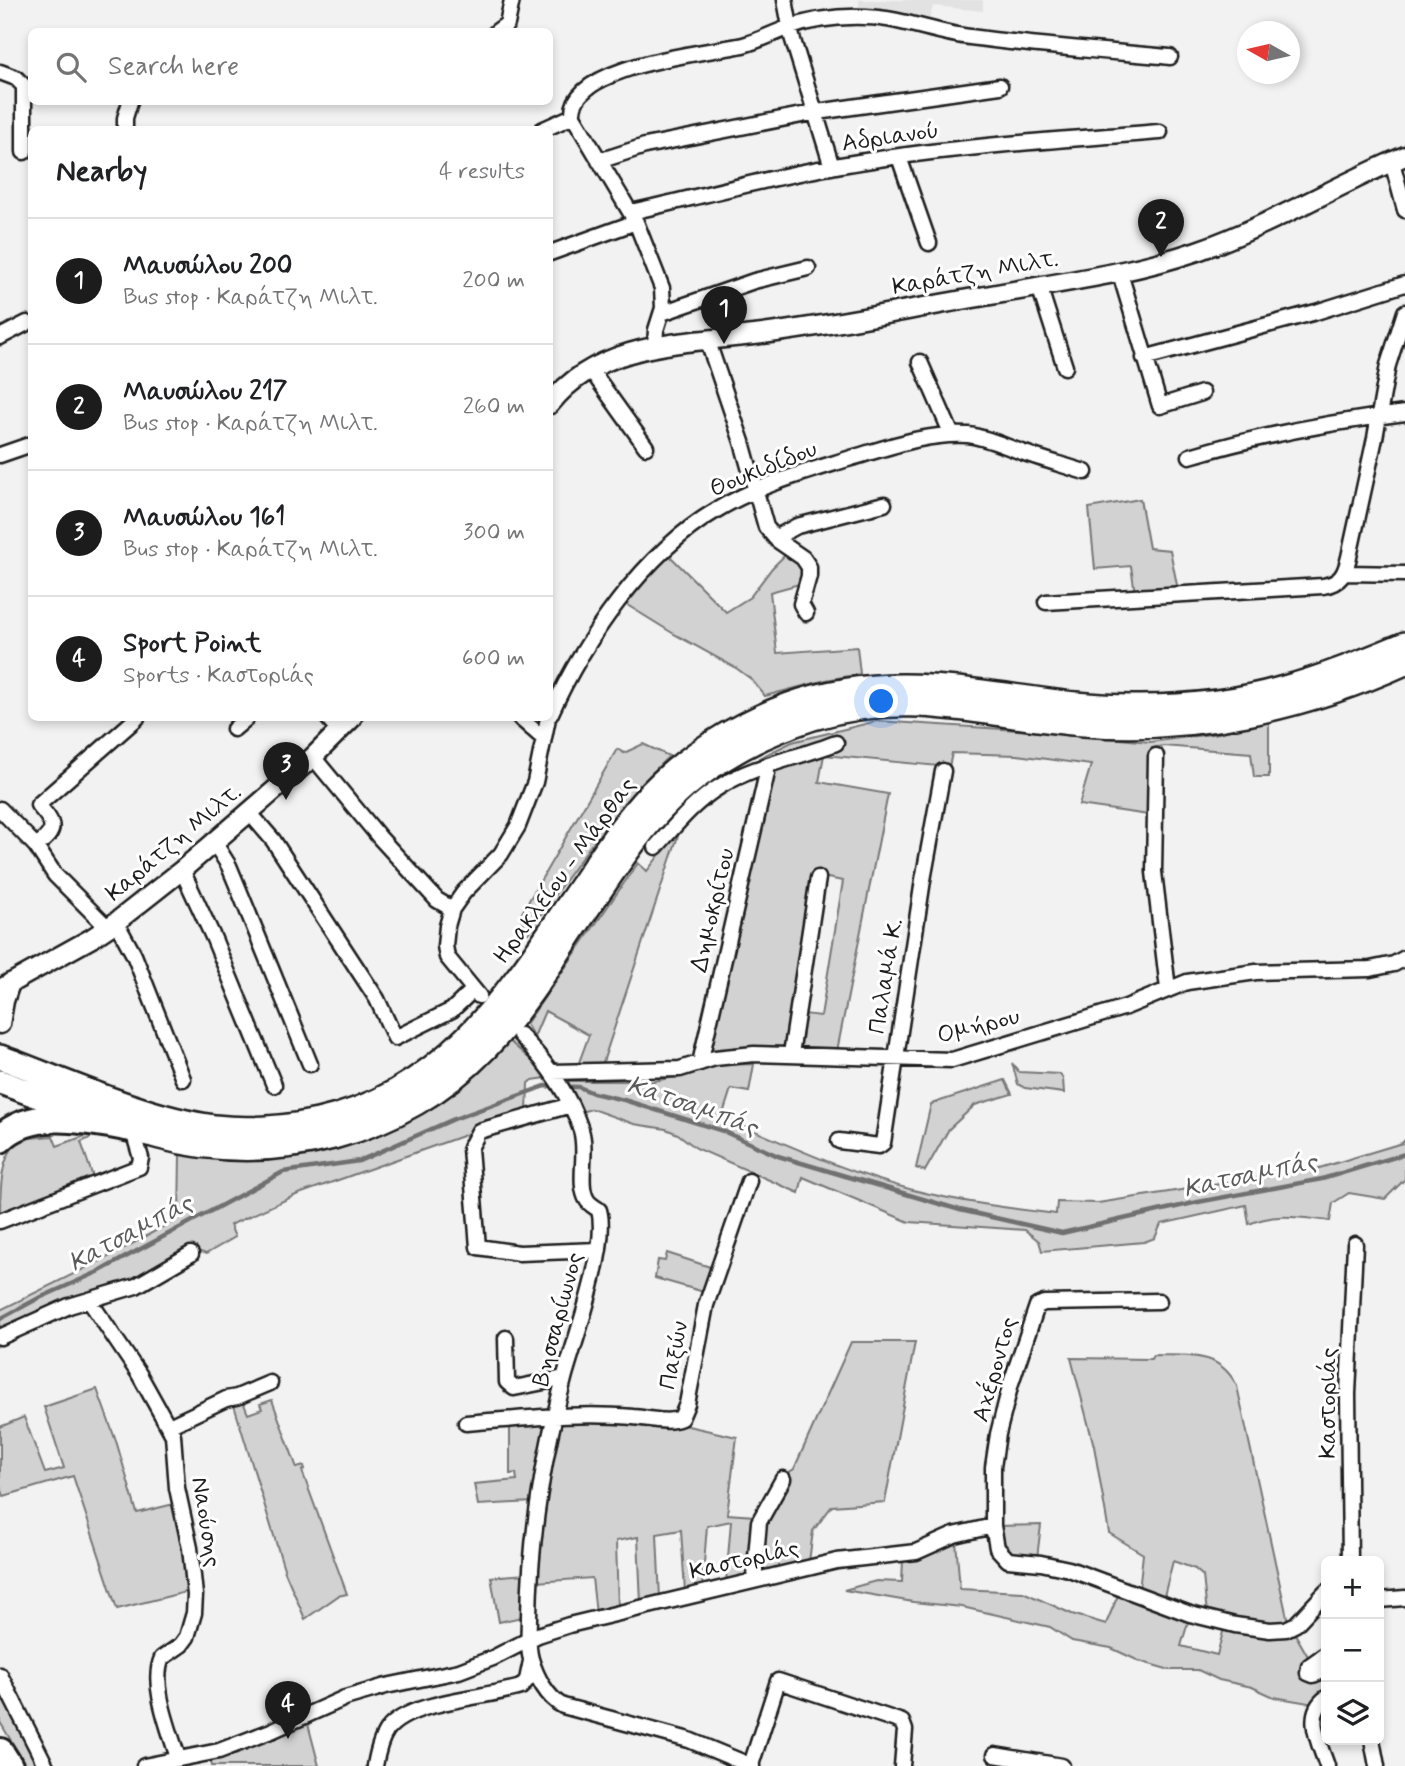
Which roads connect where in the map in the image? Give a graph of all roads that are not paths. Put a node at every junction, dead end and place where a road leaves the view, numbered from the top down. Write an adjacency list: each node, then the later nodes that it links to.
1 (512, 0): 4 (street)
2 (785, 0): 3 (street)
3 (790, 27): 5 (street); 9 (street); 10 (street)
4 (502, 28)
5 (1170, 57)
6 (0, 72): 14 (street)
7 (1000, 86): 9 (street)
8 (129, 105): 11 (street)
9 (817, 112): 17 (street); 18 (street)
10 (573, 116): 12 (street); 17 (street)
11 (125, 126)
12 (551, 126)
13 (1160, 132): 15 (street, Αδριανού)
14 (24, 152)
15 (899, 157): 18 (street, Αδριανού); 21 (street)
16 (1398, 159): 19 (street); 24 (street, Καράτζη Μιλτ.)
17 (598, 161): 20 (street)
18 (832, 167): 20 (street, Αδριανού)
19 (1405, 210)
20 (634, 217): 22 (street, Αδριανού); 28 (street)
21 (929, 243)
22 (553, 252)
23 (808, 268): 28 (street)
24 (1119, 271): 26 (street, Καράτζη Μιλτ.); 33 (street)
25 (1405, 284): 33 (street)
26 (1039, 286): 31 (street, Καράτζη Μιλτ.); 35 (street)
27 (1405, 312): 40 (street)
28 (662, 313): 32 (street)
29 (27, 323): 30 (street)
30 (0, 337)
31 (707, 339): 32 (street, Καράτζη Μιλτ.); 47 (street)
32 (655, 345): 36 (street, Καράτζη Μιλτ.)
33 (1144, 358): 37 (street)
34 (920, 362): 41 (street)
35 (1065, 367)
36 (591, 370): 38 (street, Καράτζη Μιλτ.); 43 (street)
37 (1202, 393)
38 (553, 397)
39 (1405, 413): 40 (street)
40 (1378, 416): 45 (street); 50 (street)
41 (952, 435): 46 (street, Θουκιδίδου); 47 (street, Θουκιδίδου)
42 (28, 445): 44 (street)
43 (646, 447)
44 (0, 455)
45 (1190, 456)
46 (1085, 472)
47 (755, 491): 49 (street); 56 (street, Θουκιδίδου)
48 (884, 504): 49 (street)
49 (775, 538): 53 (street)
50 (1345, 573): 51 (street); 52 (street)
51 (1405, 574)
52 (1046, 602)
53 (806, 613)
54 (1405, 644): 84 (main road, Ηρακλείου - Μάρθας)
55 (1405, 663): 93 (main road, Ηρακλείου - Μάρθας)
56 (553, 709)
57 (134, 721): 72 (street)
58 (243, 721): 62 (street)
59 (523, 721): 63 (street)
60 (548, 721): 63 (street, Θουκιδίδου)
61 (334, 724): 66 (street, Καράτζη Μιλτ.)
62 (234, 729)
63 (543, 738): 76 (street, Θουκιδίδου)
64 (836, 743): 67 (street)
65 (1156, 756): 80 (street)
66 (313, 757): 70 (street, Καράτζη Μιλτ.); 76 (street)
67 (765, 766): 73 (street); 87 (street, Δημοκρίτου)
68 (943, 771): 85 (street, Παλαμά Κ.)
69 (0, 809): 72 (street)
70 (248, 811): 71 (street, Καράτζη Μιλτ.); 76 (street, Θουκιδίδου)
71 (214, 842): 74 (street, Καράτζη Μιλτ.); 86 (street)
72 (36, 846): 77 (street)
73 (656, 847)
74 (182, 870): 77 (street, Καράτζη Μιλτ.); 91 (street)
75 (818, 877): 83 (street)
76 (452, 909)
77 (112, 925): 79 (street, Καράτζη Μιλτ.); 89 (street)
78 (1405, 958): 80 (street, Ομήρου)
79 (5, 986): 81 (street)
80 (1168, 989): 85 (street, Ομήρου)
81 (0, 1024)
82 (520, 1035): 88 (street, Βησσαρίωνος)
83 (791, 1054): 85 (street, Ομήρου); 87 (street, Ομήρου)
84 (0, 1057)
85 (895, 1058): 95 (street, Παλαμά Κ.)
86 (310, 1063)
87 (701, 1063): 88 (street, Ομήρου)
88 (555, 1075): 92 (street, Βησσαρίωνος)
89 (183, 1079)
90 (0, 1082): 93 (main road, Ηρακλείου - Μάρθας)
91 (274, 1085)
92 (569, 1102): 99 (street, Βησσαρίωνος); 99 (street)
93 (132, 1128): 94 (highway); 97 (street)
94 (0, 1139)
95 (839, 1141)
96 (749, 1181): 107 (street, Παξών)
97 (0, 1221)
98 (1355, 1244): 112 (street, Καστοριάς)
99 (599, 1250): 105 (street, Βησσαρίωνος)
100 (191, 1254): 101 (street)
101 (89, 1300): 103 (street); 109 (street, Ναούσης)
102 (1159, 1301): 111 (street, Αχέροντος)
103 (0, 1337)
104 (506, 1338): 105 (street)
105 (564, 1378): 107 (street, Βησσαρίωνος)
106 (270, 1383): 109 (street)
107 (555, 1416): 108 (street); 117 (street, Βησσαρίωνος)
108 (466, 1423)
109 (169, 1426): 126 (street, Ναούσης)
110 (783, 1479): 113 (street)
111 (993, 1526): 113 (street, Καστοριάς); 114 (street)
112 (1350, 1556)
113 (754, 1580): 117 (street, Καστοριάς)
114 (1321, 1597)
115 (1405, 1598): 116 (street)
116 (1384, 1600)
117 (529, 1639): 119 (street, Βησσαρίωνος); 126 (street, Καστοριάς)
118 (1321, 1658): 120 (street)
119 (531, 1659): 130 (street); 131 (street)
120 (1321, 1672)
121 (0, 1675): 128 (street)
122 (1321, 1703): 134 (street)
123 (1373, 1745): 135 (street)
124 (0, 1752): 127 (highway)
125 (995, 1755): 133 (street)
126 (178, 1758): 129 (street, Καστοριάς)
127 (9, 1766)
128 (46, 1766)
129 (144, 1766)
130 (375, 1766)
131 (752, 1766): 132 (street)
132 (902, 1766)
133 (1062, 1766)
134 (1327, 1766)
135 (1377, 1766)

